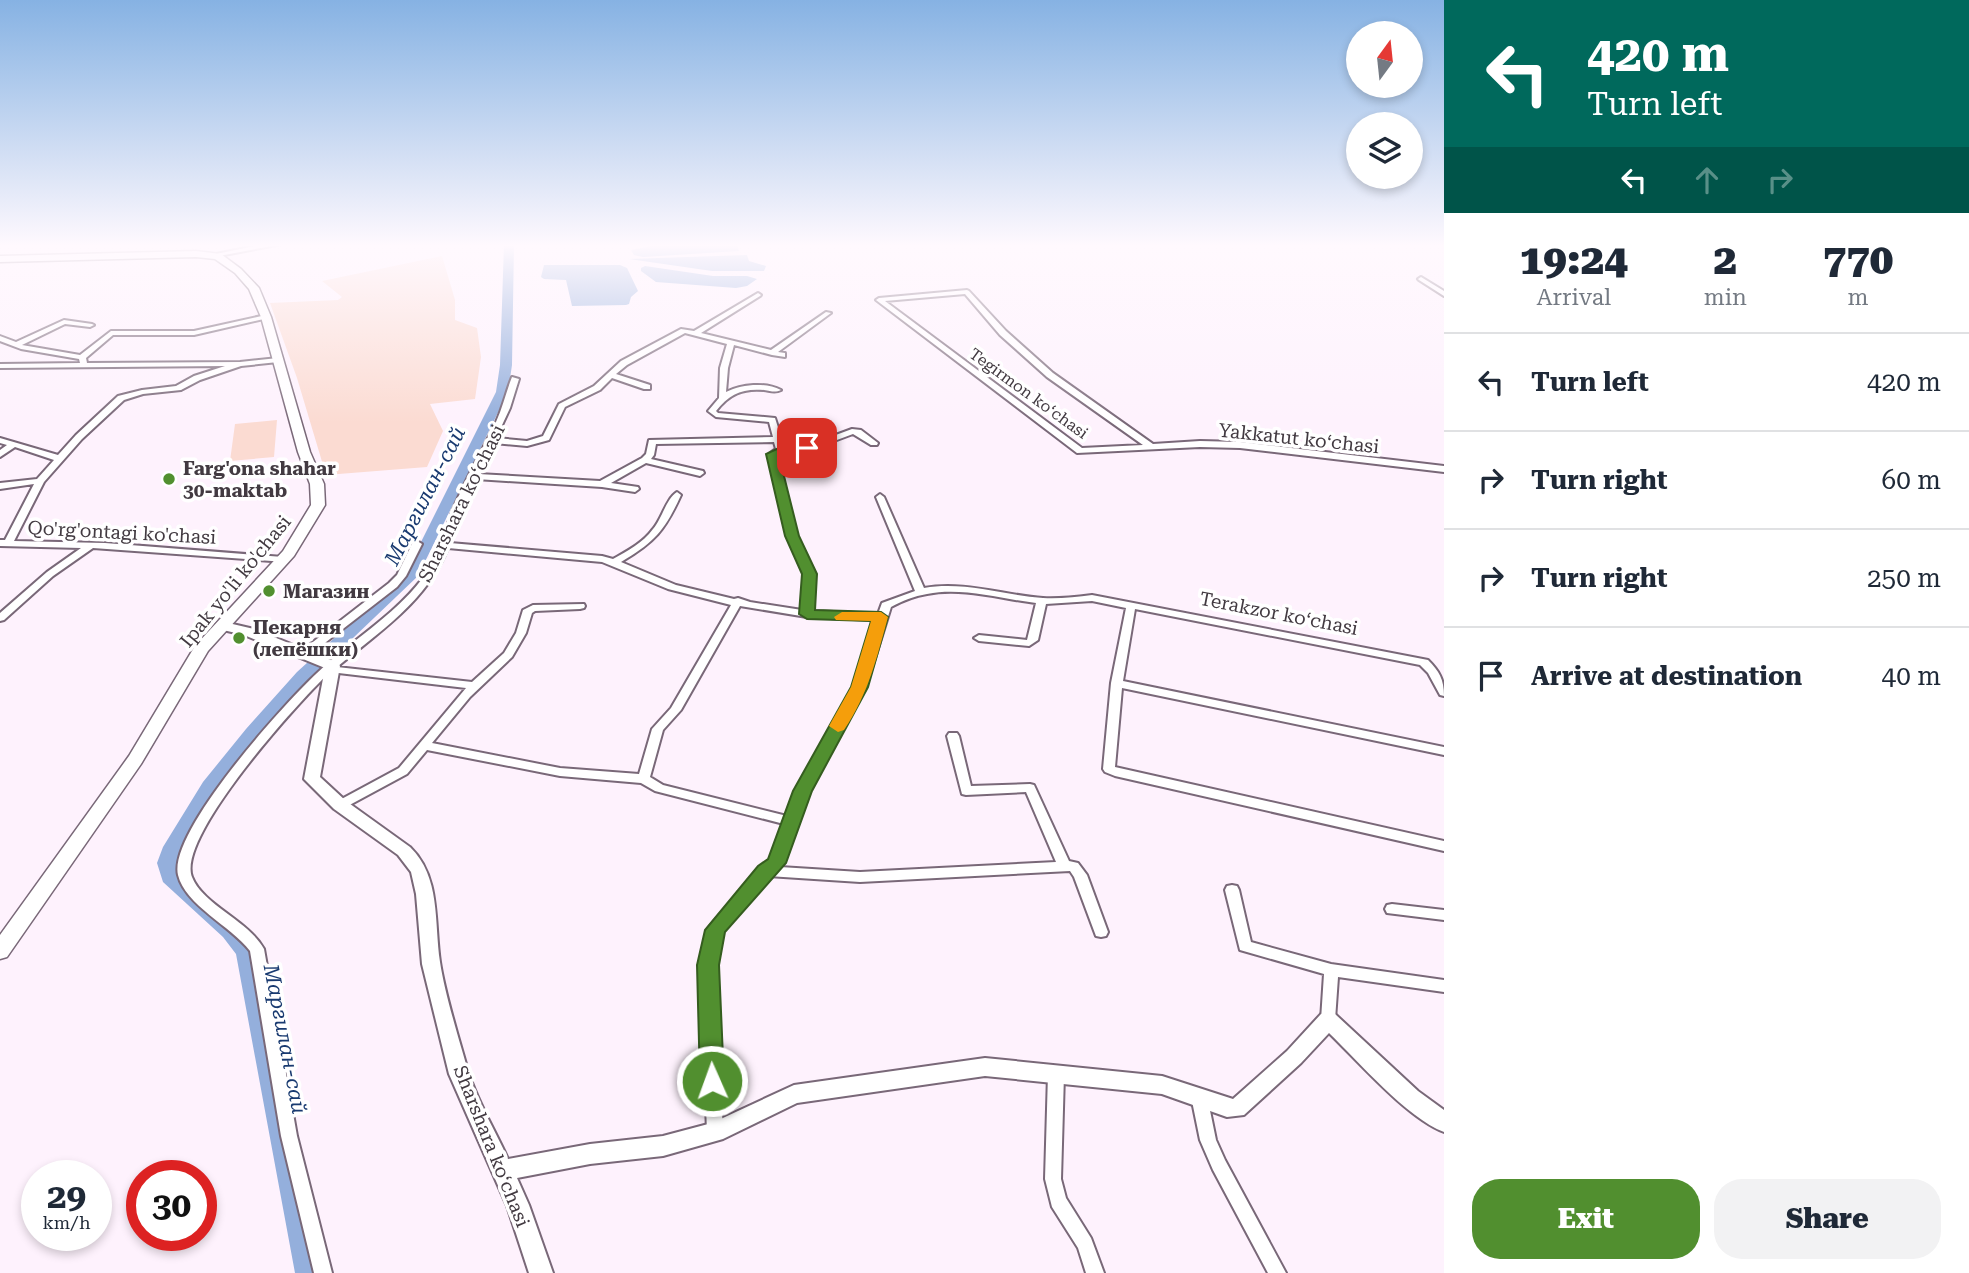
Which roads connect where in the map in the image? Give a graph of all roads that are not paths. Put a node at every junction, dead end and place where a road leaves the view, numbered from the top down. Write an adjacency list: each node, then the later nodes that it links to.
1 (260, 303): 6 (main road, Ipak yo'li ko'chasi)
2 (744, 303): 8 (street)
3 (883, 303): 28 (street, Tegirmon koʻchasi)
4 (977, 303): 28 (street, Tegirmon koʻchasi)
5 (828, 313): 12 (street)
6 (266, 317): 14 (main road, Ipak yo'li ko'chasi); 15 (street)
7 (90, 325): 11 (street)
8 (694, 334): 10 (street); 18 (street)
9 (1, 339): 11 (street)
10 (732, 342): 12 (street); 22 (street)
11 (15, 345): 15 (street)
12 (772, 353): 13 (street)
13 (782, 355)
14 (278, 360): 16 (street); 46 (main road, Ipak yo'li ko'chasi)
15 (83, 361): 16 (street); 17 (street)
16 (240, 363): 31 (street)
17 (0, 366)
18 (610, 375): 20 (street); 25 (street)
19 (515, 379): 25 (street, Sharshara koʻchasi)
20 (647, 387)
21 (777, 390): 22 (street)
22 (722, 396): 23 (street)
23 (780, 439): 29 (street); 32 (street)
24 (0, 440): 27 (street)
25 (491, 440): 35 (street, Sharshara koʻchasi)
26 (874, 443): 29 (street)
27 (14, 444): 30 (street); 31 (street)
28 (1151, 447): 33 (street, Yakkatut koʻchasi)
29 (781, 450): 53 (street)
30 (0, 454)
31 (58, 458): 36 (street)
32 (645, 460): 34 (street); 37 (street)
33 (1444, 469)
34 (700, 472)
35 (474, 476): 37 (street); 44 (street, Sharshara koʻchasi)
36 (40, 481): 38 (street); 42 (street)
37 (602, 484): 39 (street)
38 (0, 486)
39 (635, 489)
40 (677, 495): 47 (street)
41 (880, 497): 48 (street)
42 (4, 543): 45 (street, Qo'rg'ontagi ko'chasi)
43 (417, 544): 58 (street)
44 (443, 545): 47 (street); 58 (street, Sharshara koʻchasi)
45 (90, 546): 46 (street, Qo'rg'ontagi ko'chasi); 55 (street)
46 (283, 560): 56 (main road, Ipak yo'li ko'chasi)
47 (614, 562): 49 (street)
48 (920, 591): 50 (street, Terakzor koʻchasi); 54 (street, Terakzor koʻchasi)
49 (737, 601): 53 (street); 65 (street)
50 (1042, 601): 51 (street, Terakzor koʻchasi); 57 (street)
51 (1131, 606): 59 (street); 61 (street, Terakzor koʻchasi)
52 (580, 607): 60 (street)
53 (807, 614): 54 (street)
54 (881, 617): 67 (street)
55 (0, 618)
56 (224, 626): 58 (street); 75 (main road, Ipak yo'li ko'chasi)
57 (979, 638)
58 (324, 663): 60 (street); 66 (street, Sharshara koʻchasi); 84 (street)
59 (1117, 682): 64 (street); 68 (street)
60 (476, 686): 63 (street)
61 (1444, 692)
62 (953, 736): 69 (street)
63 (426, 746): 65 (street); 66 (street)
64 (1444, 751)
65 (644, 779): 67 (street)
66 (340, 805): 83 (street, Sharshara koʻchasi)
67 (793, 822): 70 (street)
68 (1444, 846)
69 (1064, 865): 70 (street); 74 (street)
70 (765, 871): 82 (street)
71 (1232, 890): 76 (street)
72 (1392, 909): 73 (street)
73 (1444, 915)
74 (1101, 932)
75 (0, 951)
76 (1331, 970): 77 (street); 78 (street)
77 (1444, 986)
78 (1328, 1020): 80 (street); 81 (street)
79 (1056, 1074): 80 (street); 82 (street); 86 (street)
80 (1199, 1096): 87 (street)
81 (1444, 1122)
82 (715, 1132): 83 (street)
83 (502, 1170): 85 (street, Sharshara koʻchasi)
84 (323, 1273)
85 (541, 1273)
86 (1095, 1273)
87 (1277, 1273)

